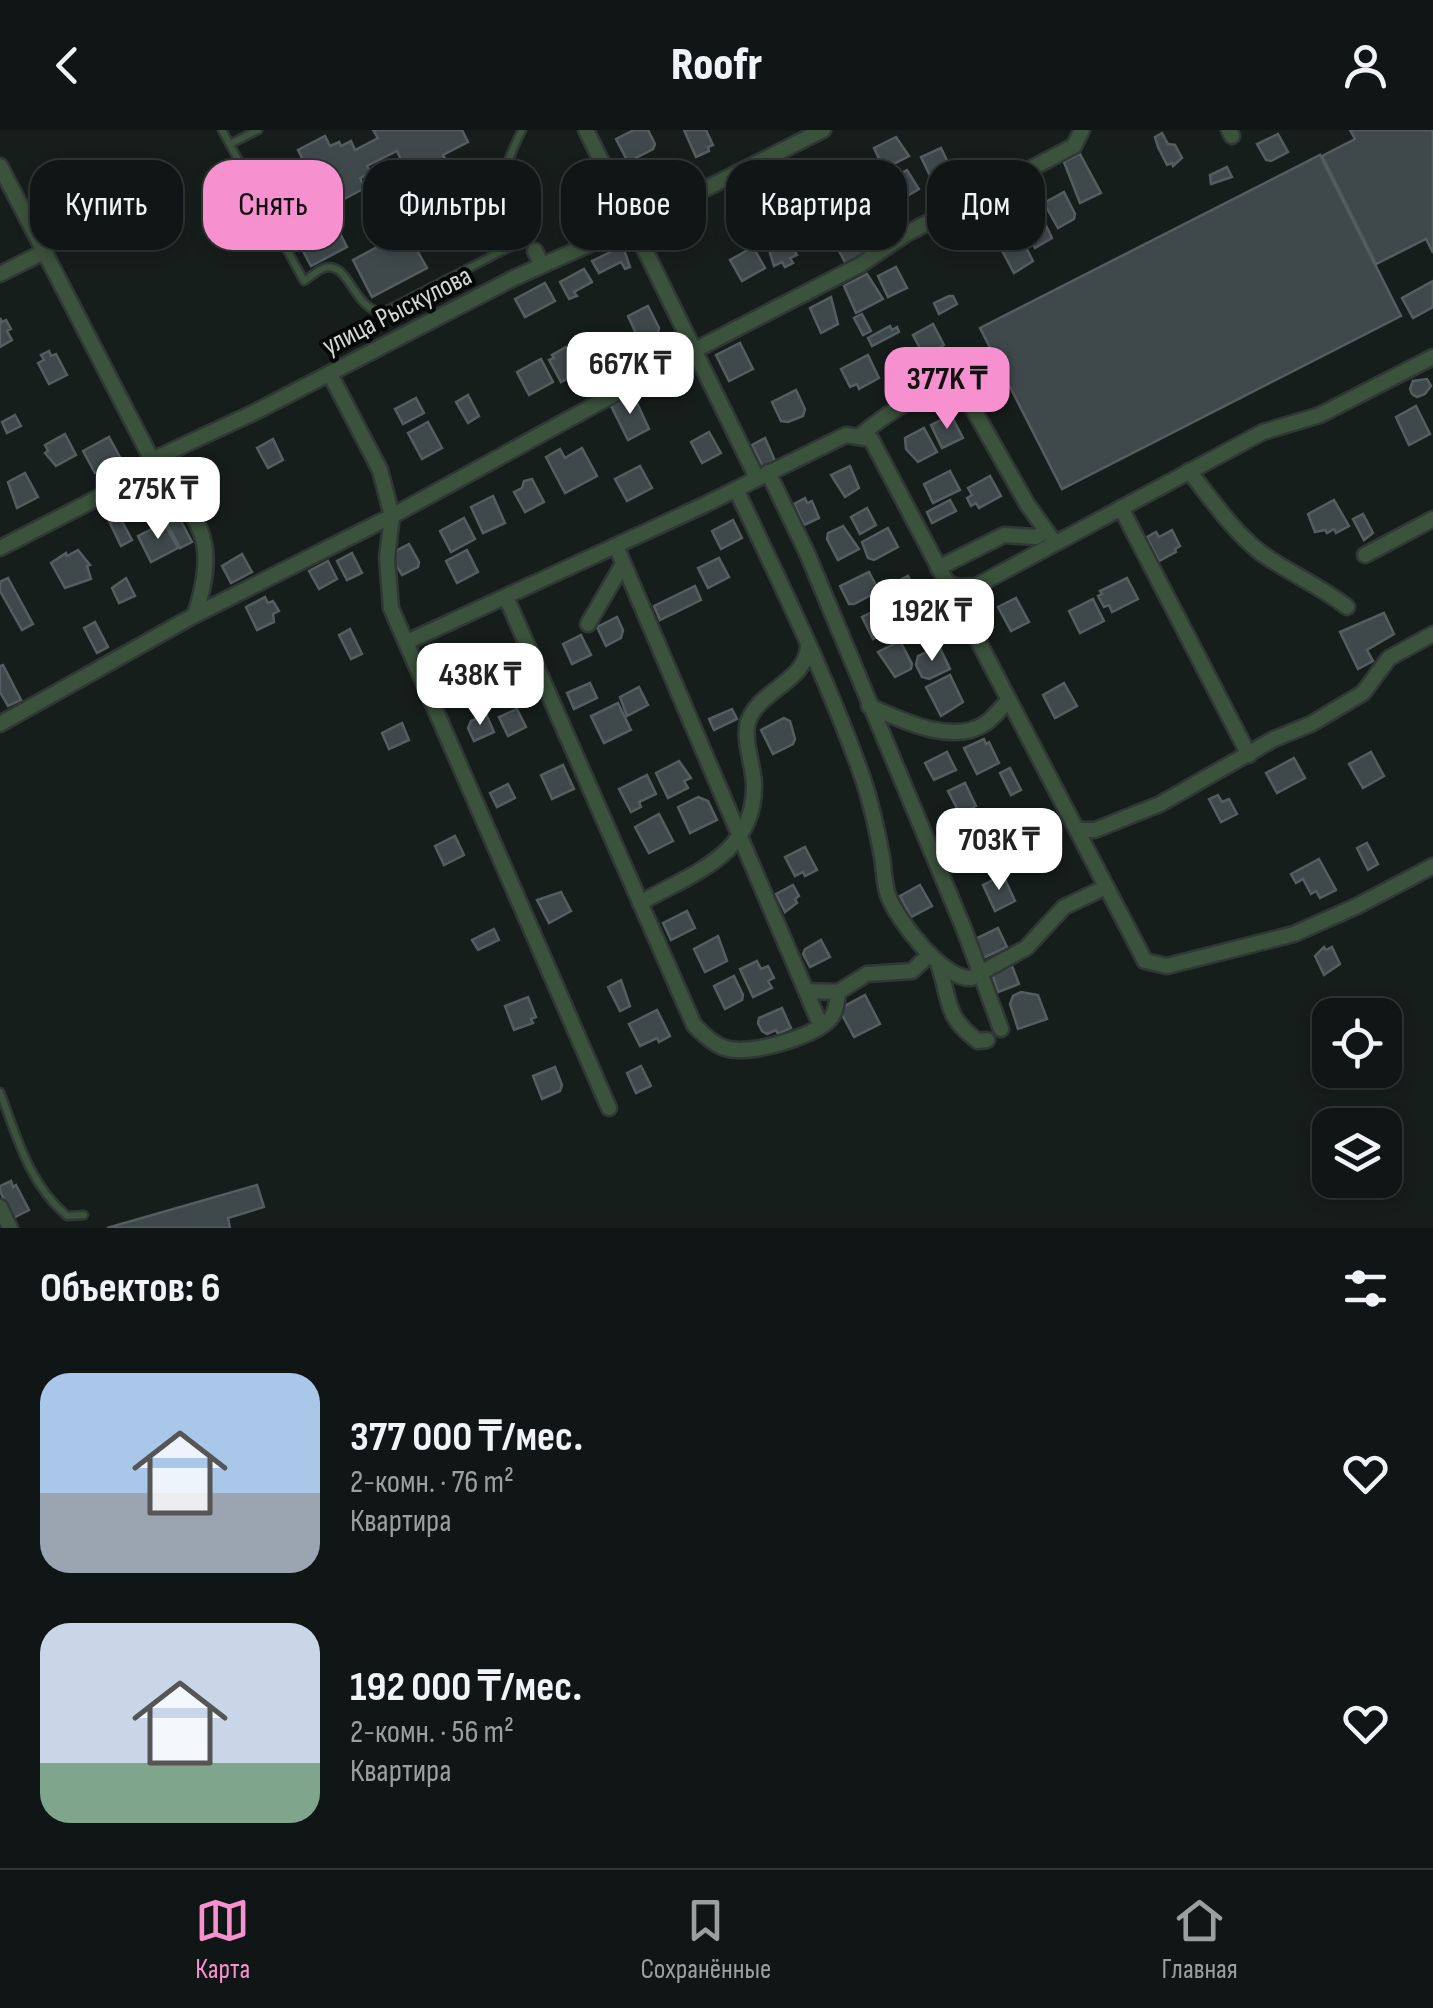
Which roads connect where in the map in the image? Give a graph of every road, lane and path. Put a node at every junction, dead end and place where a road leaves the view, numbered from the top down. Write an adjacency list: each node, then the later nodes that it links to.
1 (222, 130): 7 (lane)
2 (258, 130): 7 (lane)
3 (522, 130): 14 (lane)
4 (586, 130): 8 (street)
5 (823, 130): 10 (street, улица Рыскулова)
6 (1082, 130): 16 (street)
7 (230, 144): 14 (lane)
8 (602, 160)
9 (0, 166): 13 (street)
10 (706, 188)
11 (561, 245): 14 (street, улица Рыскулова)
12 (648, 250): 16 (street)
13 (46, 251): 15 (street); 20 (street)
14 (535, 252): 18 (street, улица Рыскулова)
15 (0, 274)
16 (696, 350): 22 (street); 25 (street)
17 (1433, 357): 21 (street)
18 (330, 374): 20 (street, улица Рыскулова); 25 (street)
19 (861, 435): 22 (street); 27 (street); 32 (street)
20 (152, 460): 29 (street, улица Рыскулова); 36 (street)
21 (1190, 471): 24 (street); 35 (street)
22 (763, 475): 23 (street); 42 (street)
23 (736, 489): 28 (street); 40 (street)
24 (1120, 508): 27 (street); 44 (street)
25 (392, 516): 36 (street); 39 (street)
26 (1433, 519): 30 (street)
27 (1050, 537): 32 (street); 33 (street)
28 (616, 546): 31 (street); 34 (street)
29 (0, 548)
30 (1364, 555)
31 (624, 564): 37 (street); 46 (street)
32 (938, 568): 33 (street)
33 (948, 583): 41 (street)
34 (506, 597): 39 (street); 49 (street)
35 (1347, 607)
36 (196, 615): 43 (street)
37 (588, 624)
38 (1433, 634): 44 (street)
39 (407, 642): 58 (street)
40 (808, 644): 46 (street); 50 (street)
41 (1009, 700): 42 (street); 45 (street)
42 (869, 706): 51 (street)
43 (0, 724)
44 (1248, 755): 45 (street)
45 (1077, 830): 48 (street)
46 (742, 835): 49 (street); 52 (street)
47 (1433, 866): 48 (street)
48 (1106, 887): 51 (street)
49 (640, 903): 54 (street)
50 (935, 959): 51 (street); 53 (street); 56 (street)
51 (980, 973): 55 (street)
52 (806, 991): 53 (street); 54 (street)
53 (838, 992): 54 (street)
54 (820, 1024)
55 (1001, 1029)
56 (986, 1040)
57 (1, 1096): 60 (lane)
58 (608, 1108)
59 (0, 1208): 61 (street)
60 (84, 1215)
61 (10, 1228)

